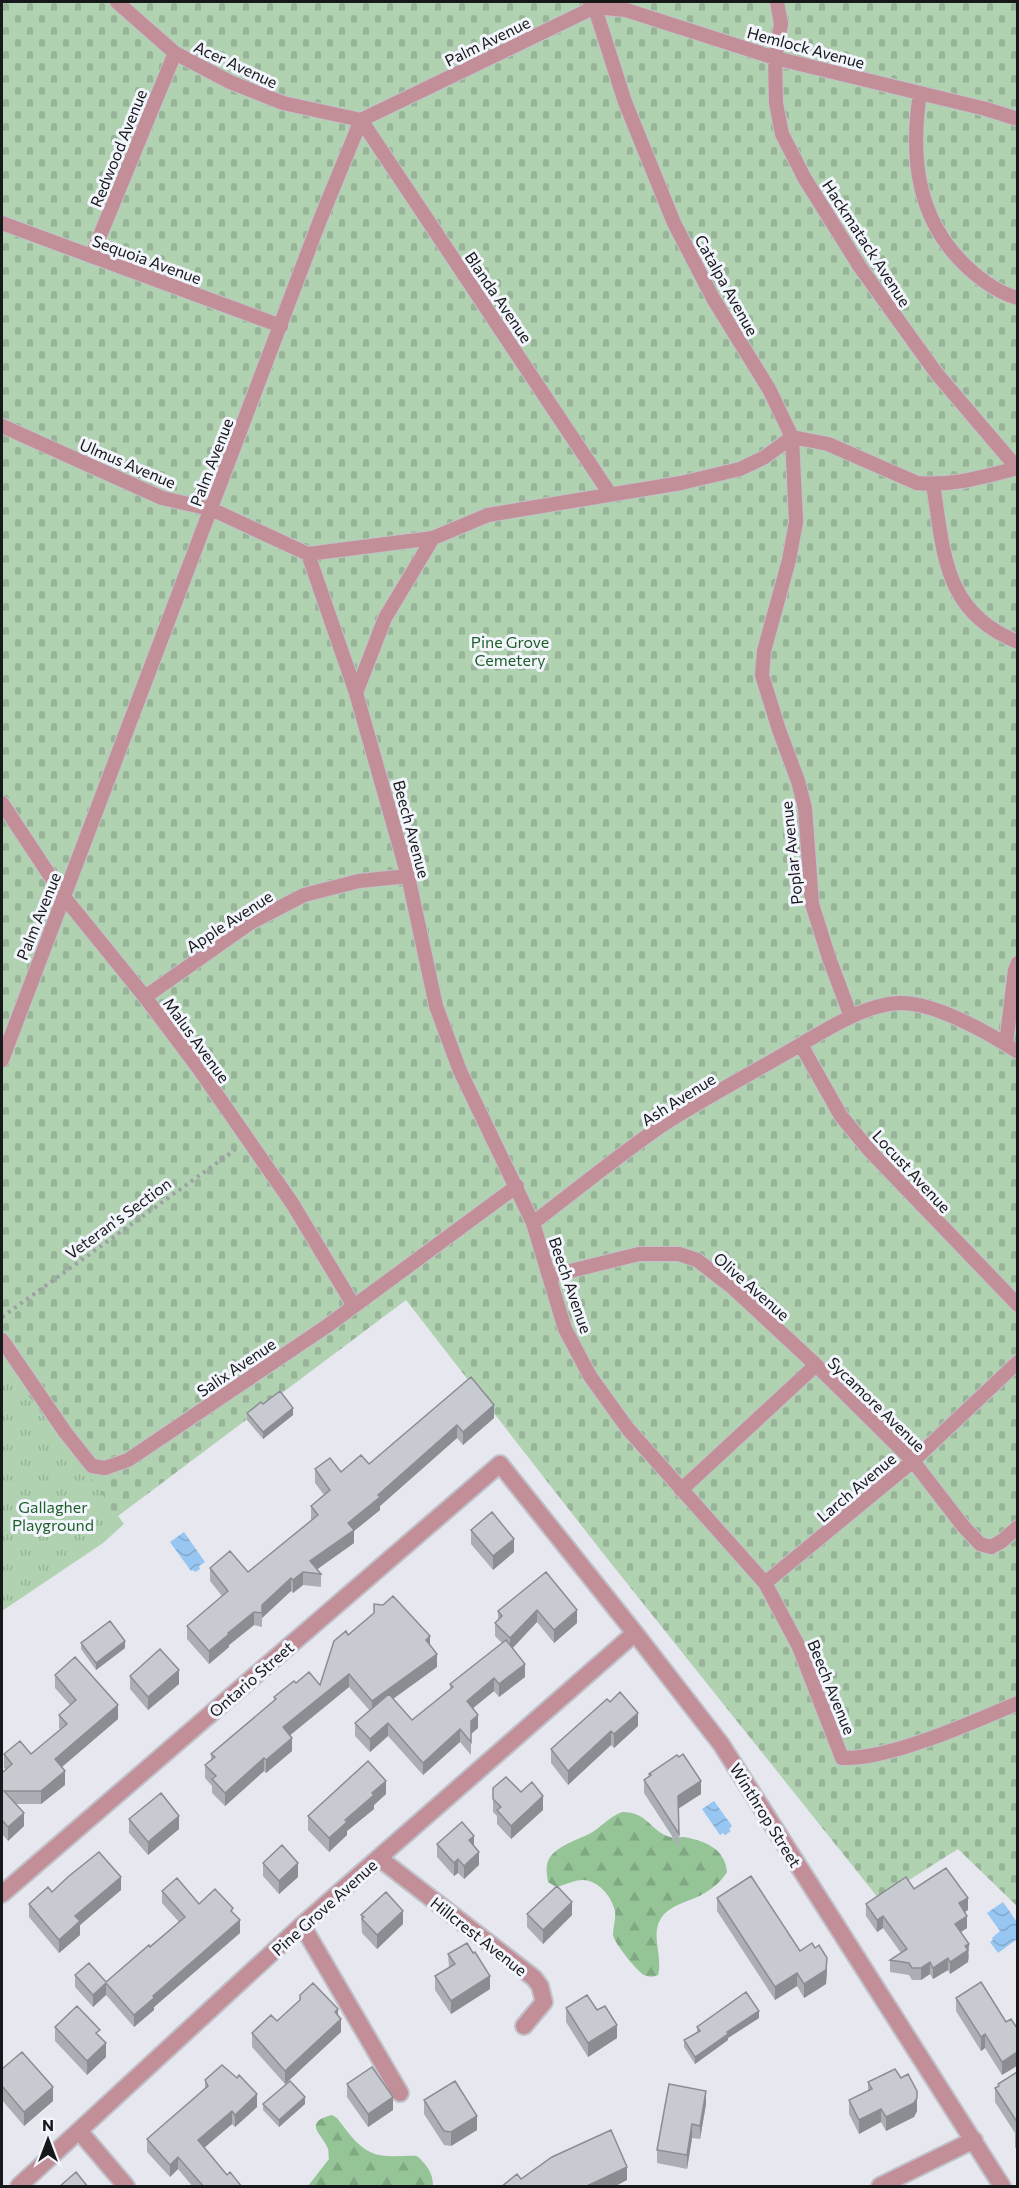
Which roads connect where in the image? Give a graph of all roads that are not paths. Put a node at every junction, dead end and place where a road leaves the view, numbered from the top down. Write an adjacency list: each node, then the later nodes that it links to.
1 (117, 2): 4 (lane, Acer Avenue)
2 (777, 2): 5 (lane, Hackmatack Avenue)
3 (592, 3): 5 (lane, Hemlock Avenue); 8 (lane, Palm Avenue); 14 (lane, Catalpa Avenue)
4 (175, 53): 8 (lane, Acer Avenue); 10 (lane, Redwood Avenue)
5 (775, 58): 6 (lane, Hemlock Avenue); 15 (lane, Hackmatack Avenue)
6 (921, 93): 7 (lane, Hemlock Avenue); 11 (lane)
7 (1017, 119)
8 (361, 120): 12 (lane, Palm Avenue); 17 (lane, Blanda Avenue)
9 (2, 223): 10 (lane, Sequoia Avenue)
10 (92, 255): 12 (lane, Sequoia Avenue)
11 (1017, 297)
12 (281, 326): 18 (lane, Palm Avenue)
13 (2, 426): 18 (lane, Ulmus Avenue)
14 (792, 437): 16 (lane); 17 (lane); 28 (lane, Poplar Avenue)
15 (1017, 468): 16 (lane)
16 (933, 484): 21 (lane)
17 (610, 494): 19 (lane)
18 (211, 509): 20 (lane, Ulmus Avenue); 25 (lane, Palm Avenue)
19 (433, 538): 20 (lane); 22 (lane)
20 (308, 554): 22 (lane, Beech Avenue)
21 (1017, 642)
22 (356, 693): 24 (lane, Beech Avenue)
23 (2, 803): 25 (lane, Malus Avenue)
24 (408, 876): 27 (lane, Apple Avenue); 32 (lane, Beech Avenue)
25 (64, 897): 27 (lane, Malus Avenue); 31 (lane, Palm Avenue)
26 (1017, 963): 30 (lane)
27 (145, 997): 36 (lane, Malus Avenue)
28 (851, 1017): 29 (lane, Ash Avenue); 30 (lane)
29 (801, 1045): 33 (lane, Ash Avenue); 35 (lane, Locust Avenue)
30 (1012, 1048)
31 (2, 1060)
32 (517, 1186): 33 (lane, Beech Avenue); 36 (lane, Salix Avenue)
33 (533, 1222): 34 (lane, Beech Avenue)
34 (550, 1276): 39 (lane, Olive Avenue); 42 (lane, Beech Avenue)
35 (1017, 1305)
36 (354, 1306): 37 (lane, Salix Avenue)
37 (2, 1340)
38 (1017, 1362): 40 (lane, Larch Avenue)
39 (816, 1365): 40 (lane, Sycamore Avenue); 42 (lane, Sycamore Avenue)
40 (913, 1461): 43 (lane, Sycamore Avenue); 44 (lane, Larch Avenue)
41 (500, 1464): 45 (street, Winthrop Street); 48 (street, Ontario Street)
42 (681, 1490): 44 (lane, Beech Avenue)
43 (1017, 1527)
44 (765, 1583): 46 (lane, Beech Avenue)
45 (635, 1633): 47 (street, Pine Grove Avenue); 53 (street, Winthrop Street)
46 (1017, 1703)
47 (379, 1858): 49 (street, Pine Grove Avenue); 50 (street, Hillcrest Avenue)
48 (2, 1893)
49 (302, 1925): 51 (street); 52 (street, Pine Grove Avenue)
50 (525, 2026)
51 (400, 2093)
52 (80, 2132): 54 (street, Pine Grove Avenue); 55 (street)
53 (974, 2140): 56 (street); 57 (street, Winthrop Street)
54 (19, 2187)
55 (126, 2187)
56 (880, 2187)
57 (1002, 2187)

